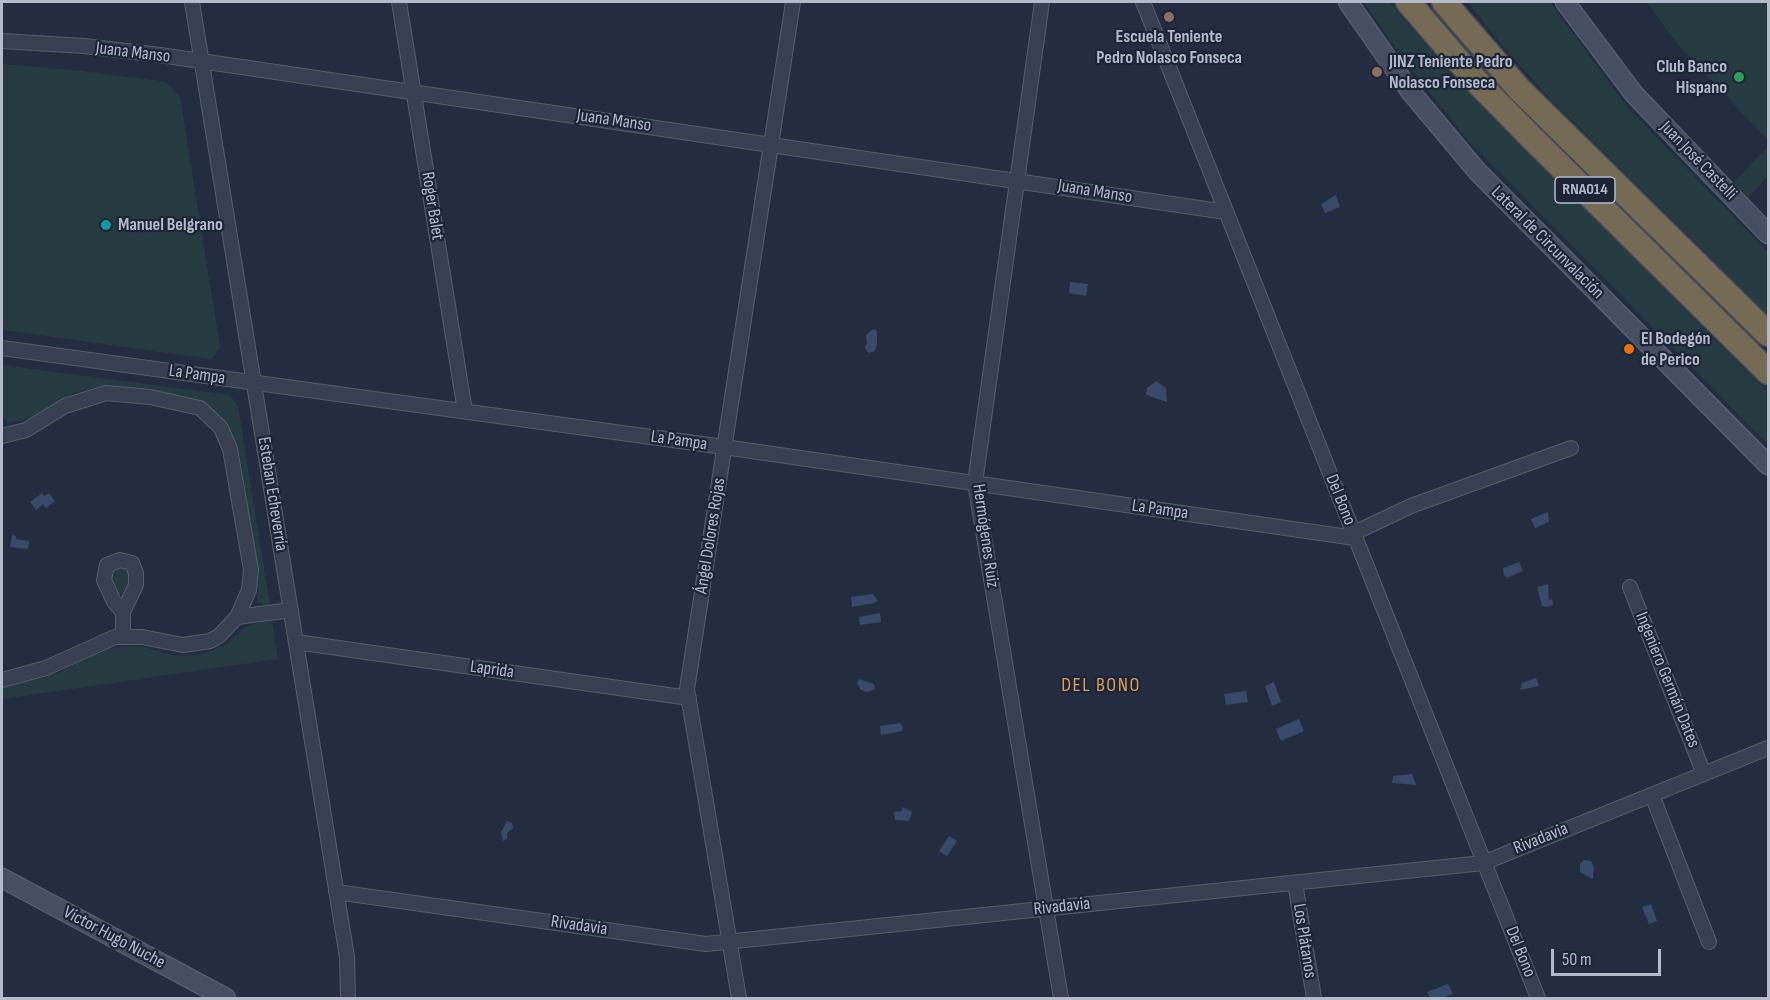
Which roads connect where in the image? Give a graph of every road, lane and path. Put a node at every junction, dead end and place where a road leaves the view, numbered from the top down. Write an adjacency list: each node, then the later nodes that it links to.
1 (192, 2): 11 (street, Esteban Echeverría)
2 (399, 2): 12 (street, Roger Balet)
3 (793, 2): 13 (street, Ángel Dolores Rojas)
4 (1042, 2): 14 (street, Hermógenes Ruiz)
5 (1143, 2): 15 (street, Del Bono)
6 (1348, 2): 25 (street, Lateral de Circunvalación)
7 (1408, 2): 19 (highway, RNA014)
8 (1564, 2): 16 (street, Juan José Castelli)
9 (1450, 7): 17 (highway, RNA014)
10 (2, 41): 11 (street, Juana Manso)
11 (201, 62): 12 (street, Juana Manso); 20 (street, Esteban Echeverría)
12 (413, 92): 13 (street, Juana Manso); 21 (street, Roger Balet)
13 (771, 144): 14 (street, Juana Manso); 23 (street, Ángel Dolores Rojas)
14 (1018, 180): 15 (street, Juana Manso); 26 (street, Hermógenes Ruiz)
15 (1226, 212): 27 (street, Del Bono)
16 (1768, 234)
17 (1768, 334)
18 (2, 348): 20 (street, La Pampa)
19 (1768, 372)
20 (254, 383): 21 (street, La Pampa); 29 (street, Esteban Echeverría)
21 (465, 411): 23 (street, La Pampa)
22 (2, 436): 31 (street)
23 (724, 447): 26 (street, La Pampa); 35 (street, Ángel Dolores Rojas)
24 (1571, 448): 27 (street)
25 (1768, 465)
26 (975, 483): 27 (street, La Pampa); 43 (street, Hermógenes Ruiz)
27 (1354, 535): 39 (street, Del Bono)
28 (1630, 587): 37 (street, Ingeniero Germán Dates)
29 (291, 610): 31 (street); 33 (street, Esteban Echeverría)
30 (123, 612): 32 (street)
31 (237, 617): 32 (street)
32 (123, 636): 34 (street)
33 (296, 642): 35 (street, Laprida); 42 (street, Esteban Echeverría)
34 (2, 680)
35 (689, 699): 44 (street, Ángel Dolores Rojas)
36 (1768, 748): 37 (street, Rivadavia)
37 (1704, 774): 38 (street, Rivadavia)
38 (1652, 795): 39 (street, Rivadavia); 45 (street)
39 (1484, 862): 41 (street, Rivadavia); 51 (street, Del Bono)
40 (2, 878): 47 (street, Víctor Hugo Nuche)
41 (1294, 883): 43 (street, Rivadavia); 50 (street, Los Plátanos)
42 (336, 892): 44 (street, Rivadavia); 46 (street, Esteban Echeverría)
43 (1046, 908): 44 (street, Rivadavia); 49 (street, Hermógenes Ruiz)
44 (729, 941): 48 (street, Ángel Dolores Rojas)
45 (1709, 942)
46 (351, 995)
47 (226, 999)
48 (739, 999)
49 (1061, 999)
50 (1314, 999)
51 (1538, 999)

